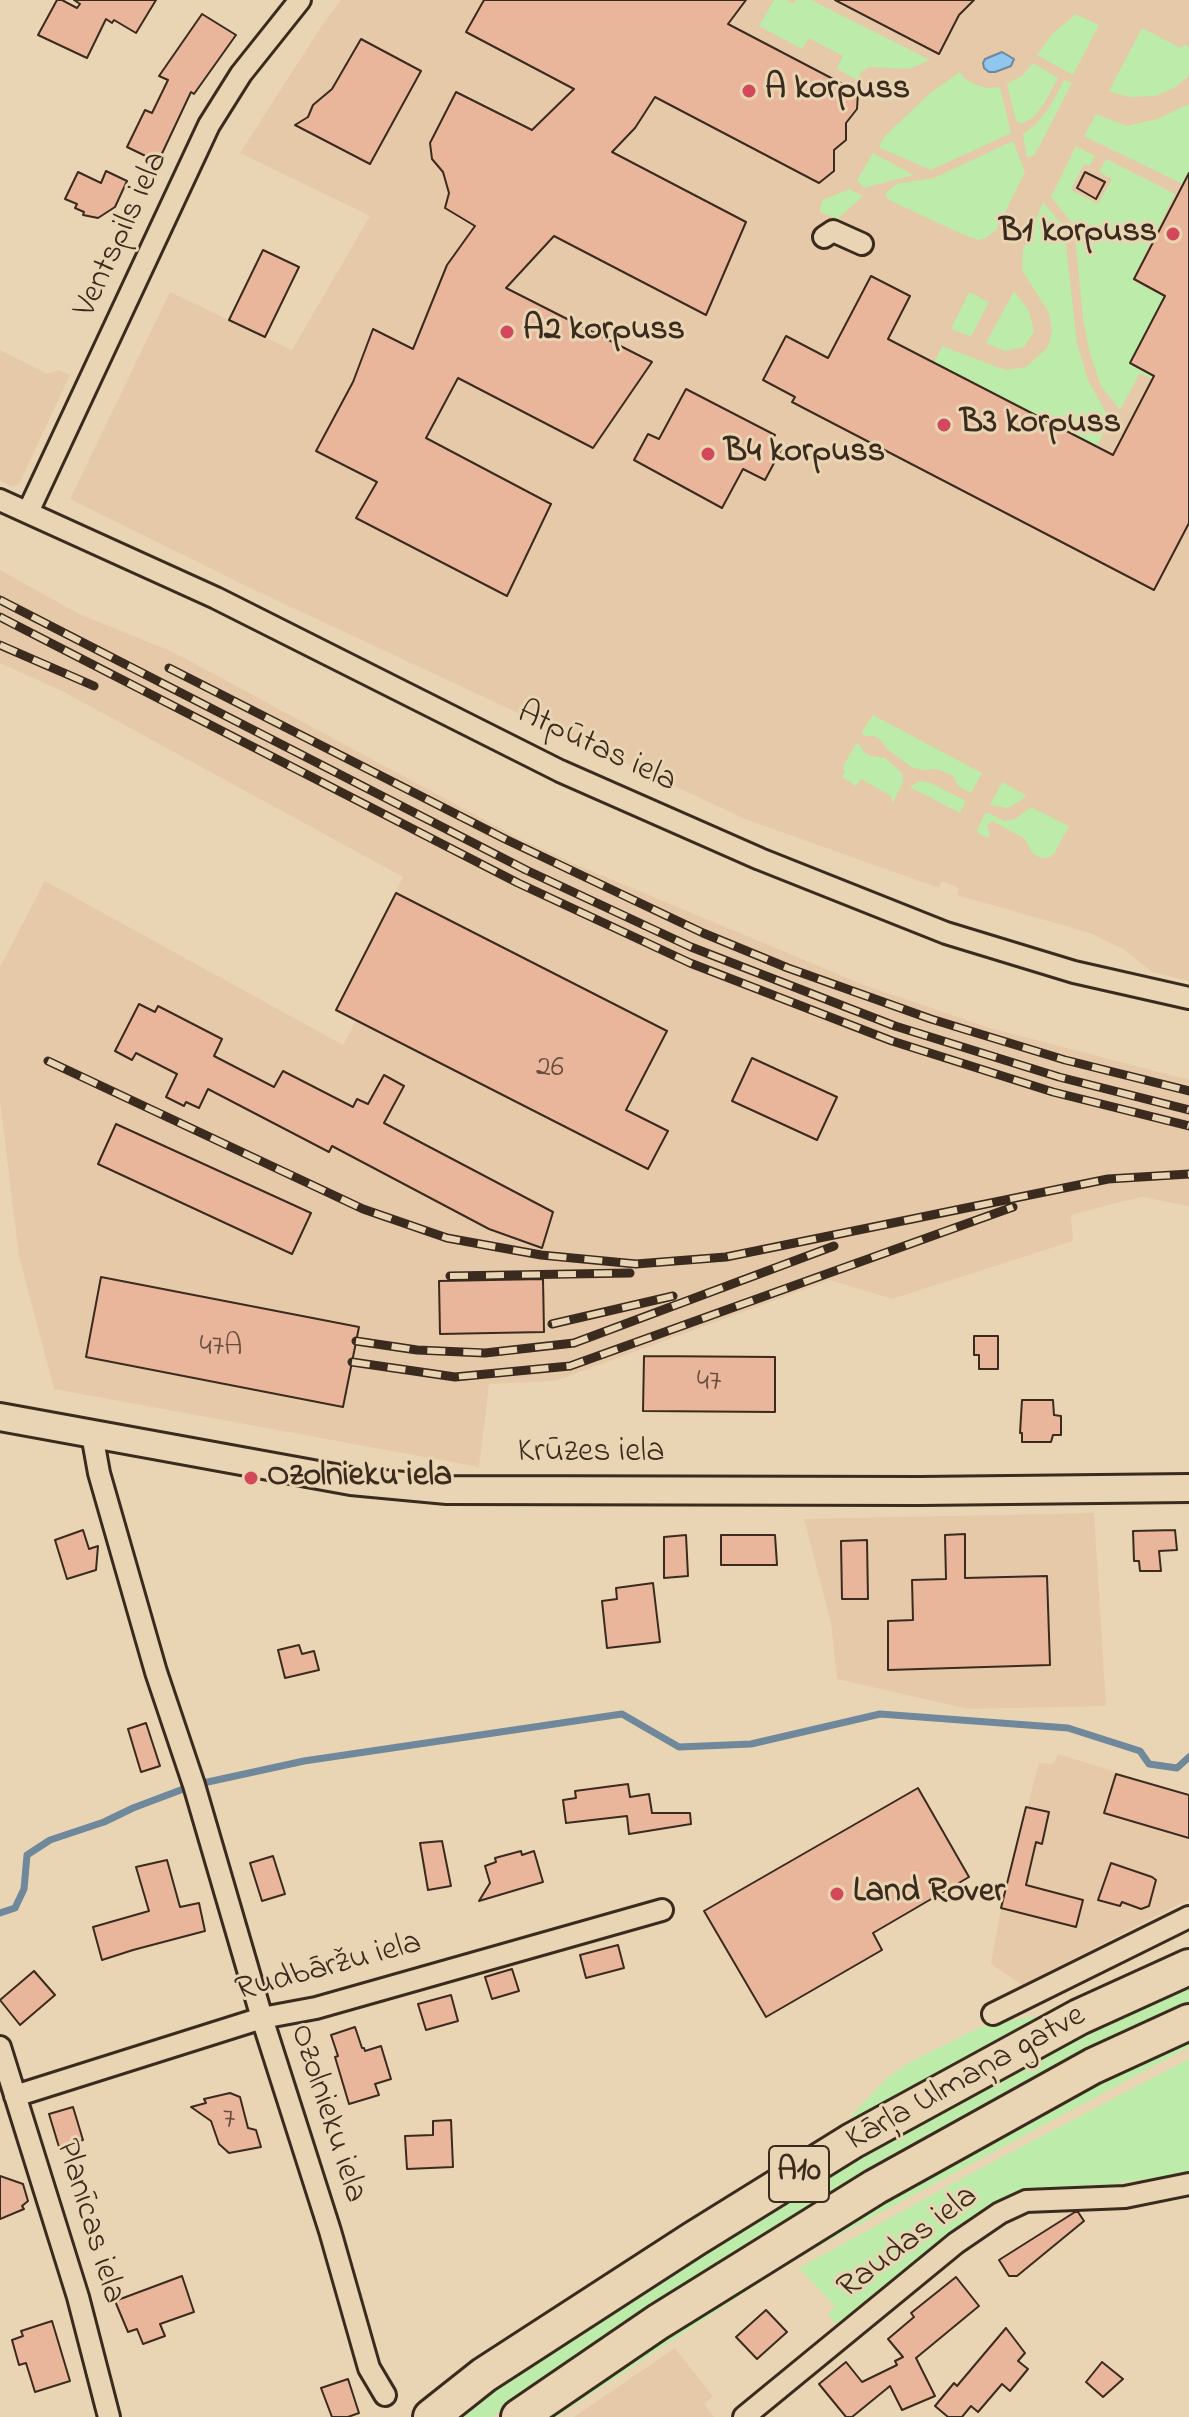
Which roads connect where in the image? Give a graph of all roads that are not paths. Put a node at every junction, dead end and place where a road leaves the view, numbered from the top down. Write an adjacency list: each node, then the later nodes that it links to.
1 (300, 0): 5 (street, Ventspils iela)
2 (824, 237): 3 (street)
3 (862, 244)
4 (0, 500): 5 (street, Atpūtas iela)
5 (28, 512): 6 (street, Atpūtas iela)
6 (1189, 998)
7 (0, 1417): 8 (street, Krūzes iela)
8 (92, 1434): 9 (street, Krūzes iela); 14 (street, Ozolnieku iela)
9 (1189, 1488)
10 (662, 1910): 14 (street, Rudbāržu iela)
11 (1189, 1917): 13 (street)
12 (1189, 1967): 19 (highway, Kārļa Ulmaņa gatve / A10)
13 (993, 2014)
14 (262, 2018): 17 (street, Rudbāržu iela); 20 (street, Ozolnieku iela)
15 (1189, 2022): 23 (highway, Kārļa Ulmaņa gatve / A10)
16 (0, 2047): 17 (street, Planīcas iela)
17 (15, 2096): 21 (street, Planīcas iela)
18 (1189, 2184): 24 (street, Raudas iela)
19 (484, 2375): 20 (highway); 22 (highway, Kārļa Ulmaņa gatve / A10)
20 (397, 2406)
21 (109, 2417)
22 (431, 2417)
23 (519, 2417)
24 (744, 2417)

